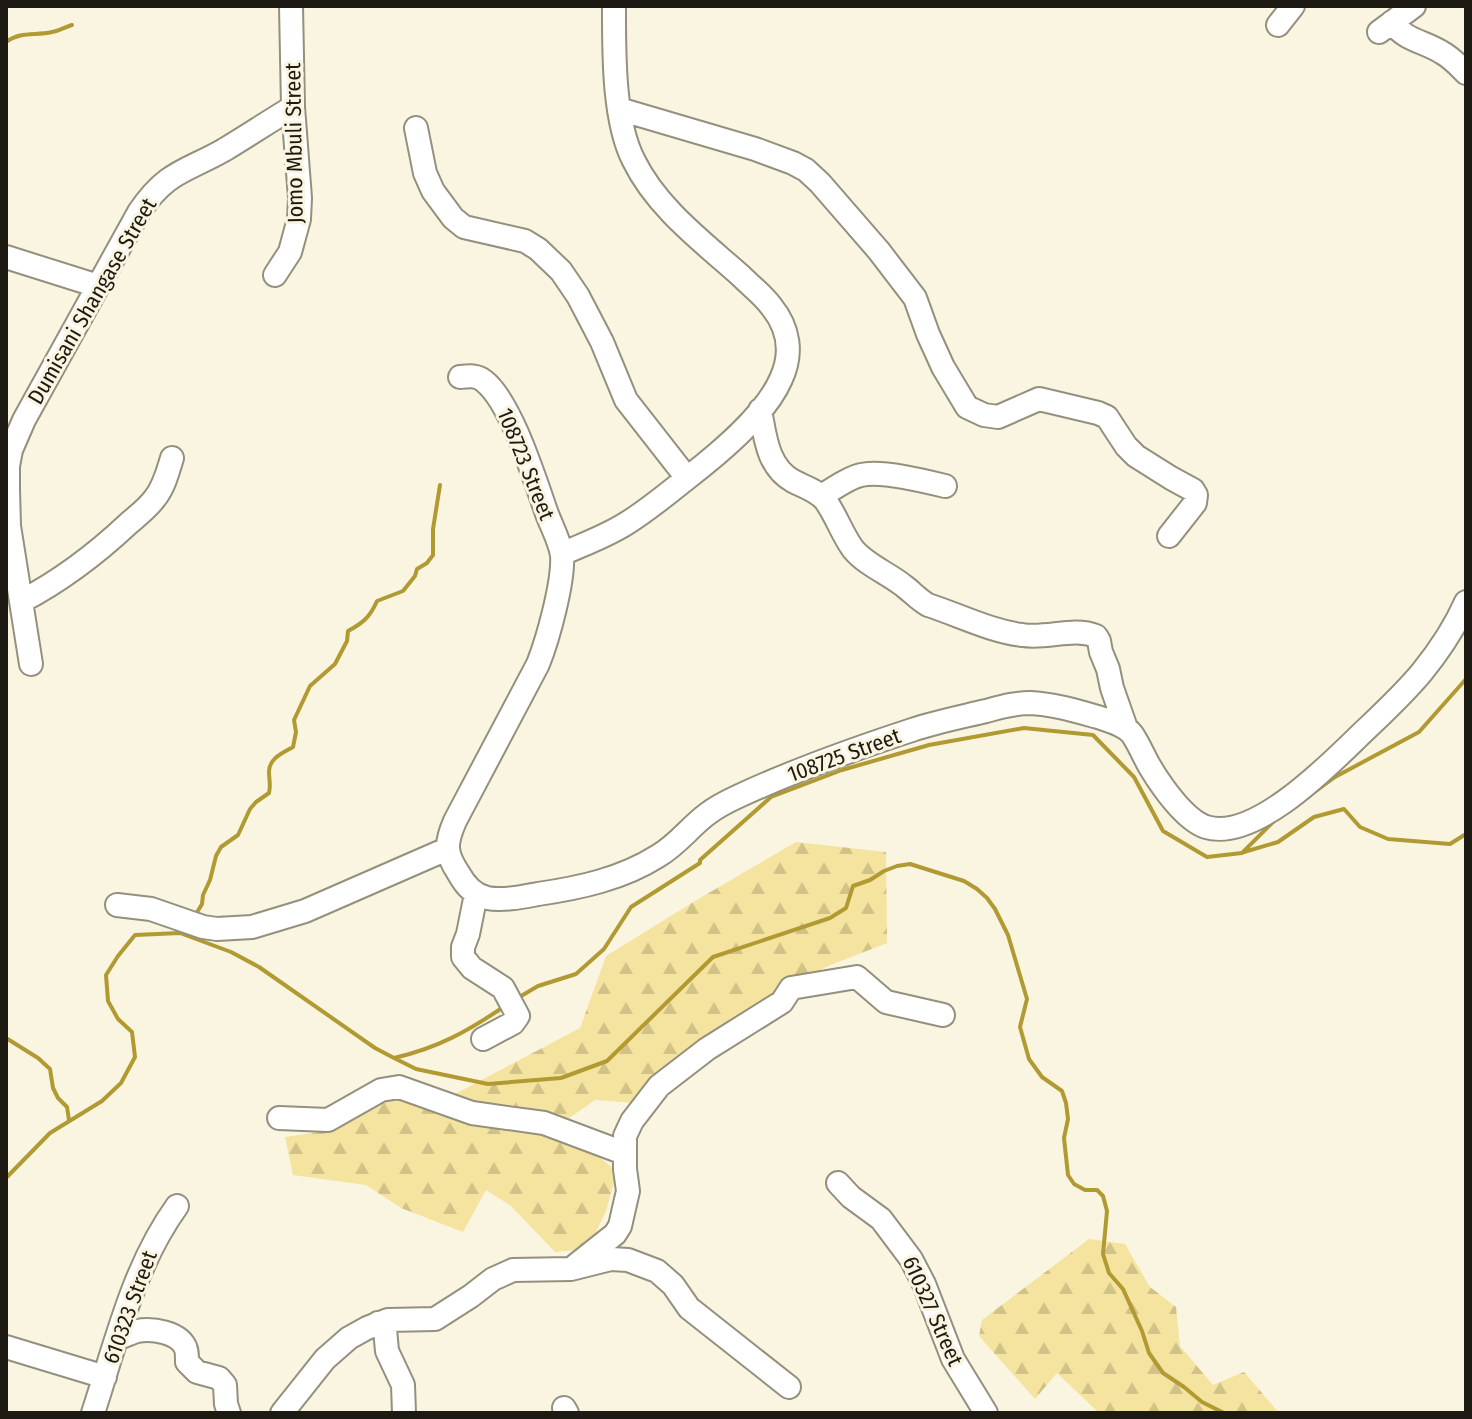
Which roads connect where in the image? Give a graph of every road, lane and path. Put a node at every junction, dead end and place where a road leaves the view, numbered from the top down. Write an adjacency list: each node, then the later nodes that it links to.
1 (291, 6): 7 (street, Jomo Mbuli Street)
2 (614, 6): 8 (street)
3 (1293, 6): 5 (street)
4 (1400, 15): 6 (street)
5 (1278, 25)
6 (1466, 73)
7 (293, 107): 11 (street, Jomo Mbuli Street); 12 (street, Dumisani Shangase Street)
8 (619, 109): 14 (street); 19 (street)
9 (416, 128): 16 (street)
10 (6, 257): 12 (street)
11 (275, 275)
12 (98, 286): 21 (street, Dumisani Shangase Street)
13 (471, 378): 20 (street, 108723 Street)
14 (760, 410): 16 (street); 18 (street)
15 (172, 458): 21 (street)
16 (687, 478): 20 (street)
17 (945, 486): 18 (street)
18 (821, 496): 24 (street)
19 (1169, 536)
20 (562, 554): 25 (street)
21 (22, 601): 23 (street, Dumisani Shangase Street)
22 (1466, 602): 24 (street)
23 (31, 664)
24 (1126, 728): 26 (street, 108725 Street)
25 (447, 849): 26 (street); 27 (street)
26 (476, 894): 29 (street)
27 (117, 905)
28 (943, 1015): 31 (street)
29 (483, 1039)
30 (279, 1118): 31 (street)
31 (624, 1153): 34 (street)
32 (838, 1183): 44 (street, 610327 Street)
33 (177, 1206): 36 (street, 610323 Street)
34 (571, 1269): 35 (street); 39 (street)
35 (378, 1323): 42 (street); 43 (street)
36 (118, 1338): 38 (street, 610323 Street); 41 (street)
37 (6, 1347): 38 (street)
38 (105, 1377): 40 (street, 610323 Street)
39 (789, 1387)
40 (93, 1413)
41 (229, 1413)
42 (282, 1413)
43 (404, 1413)
44 (986, 1413)

